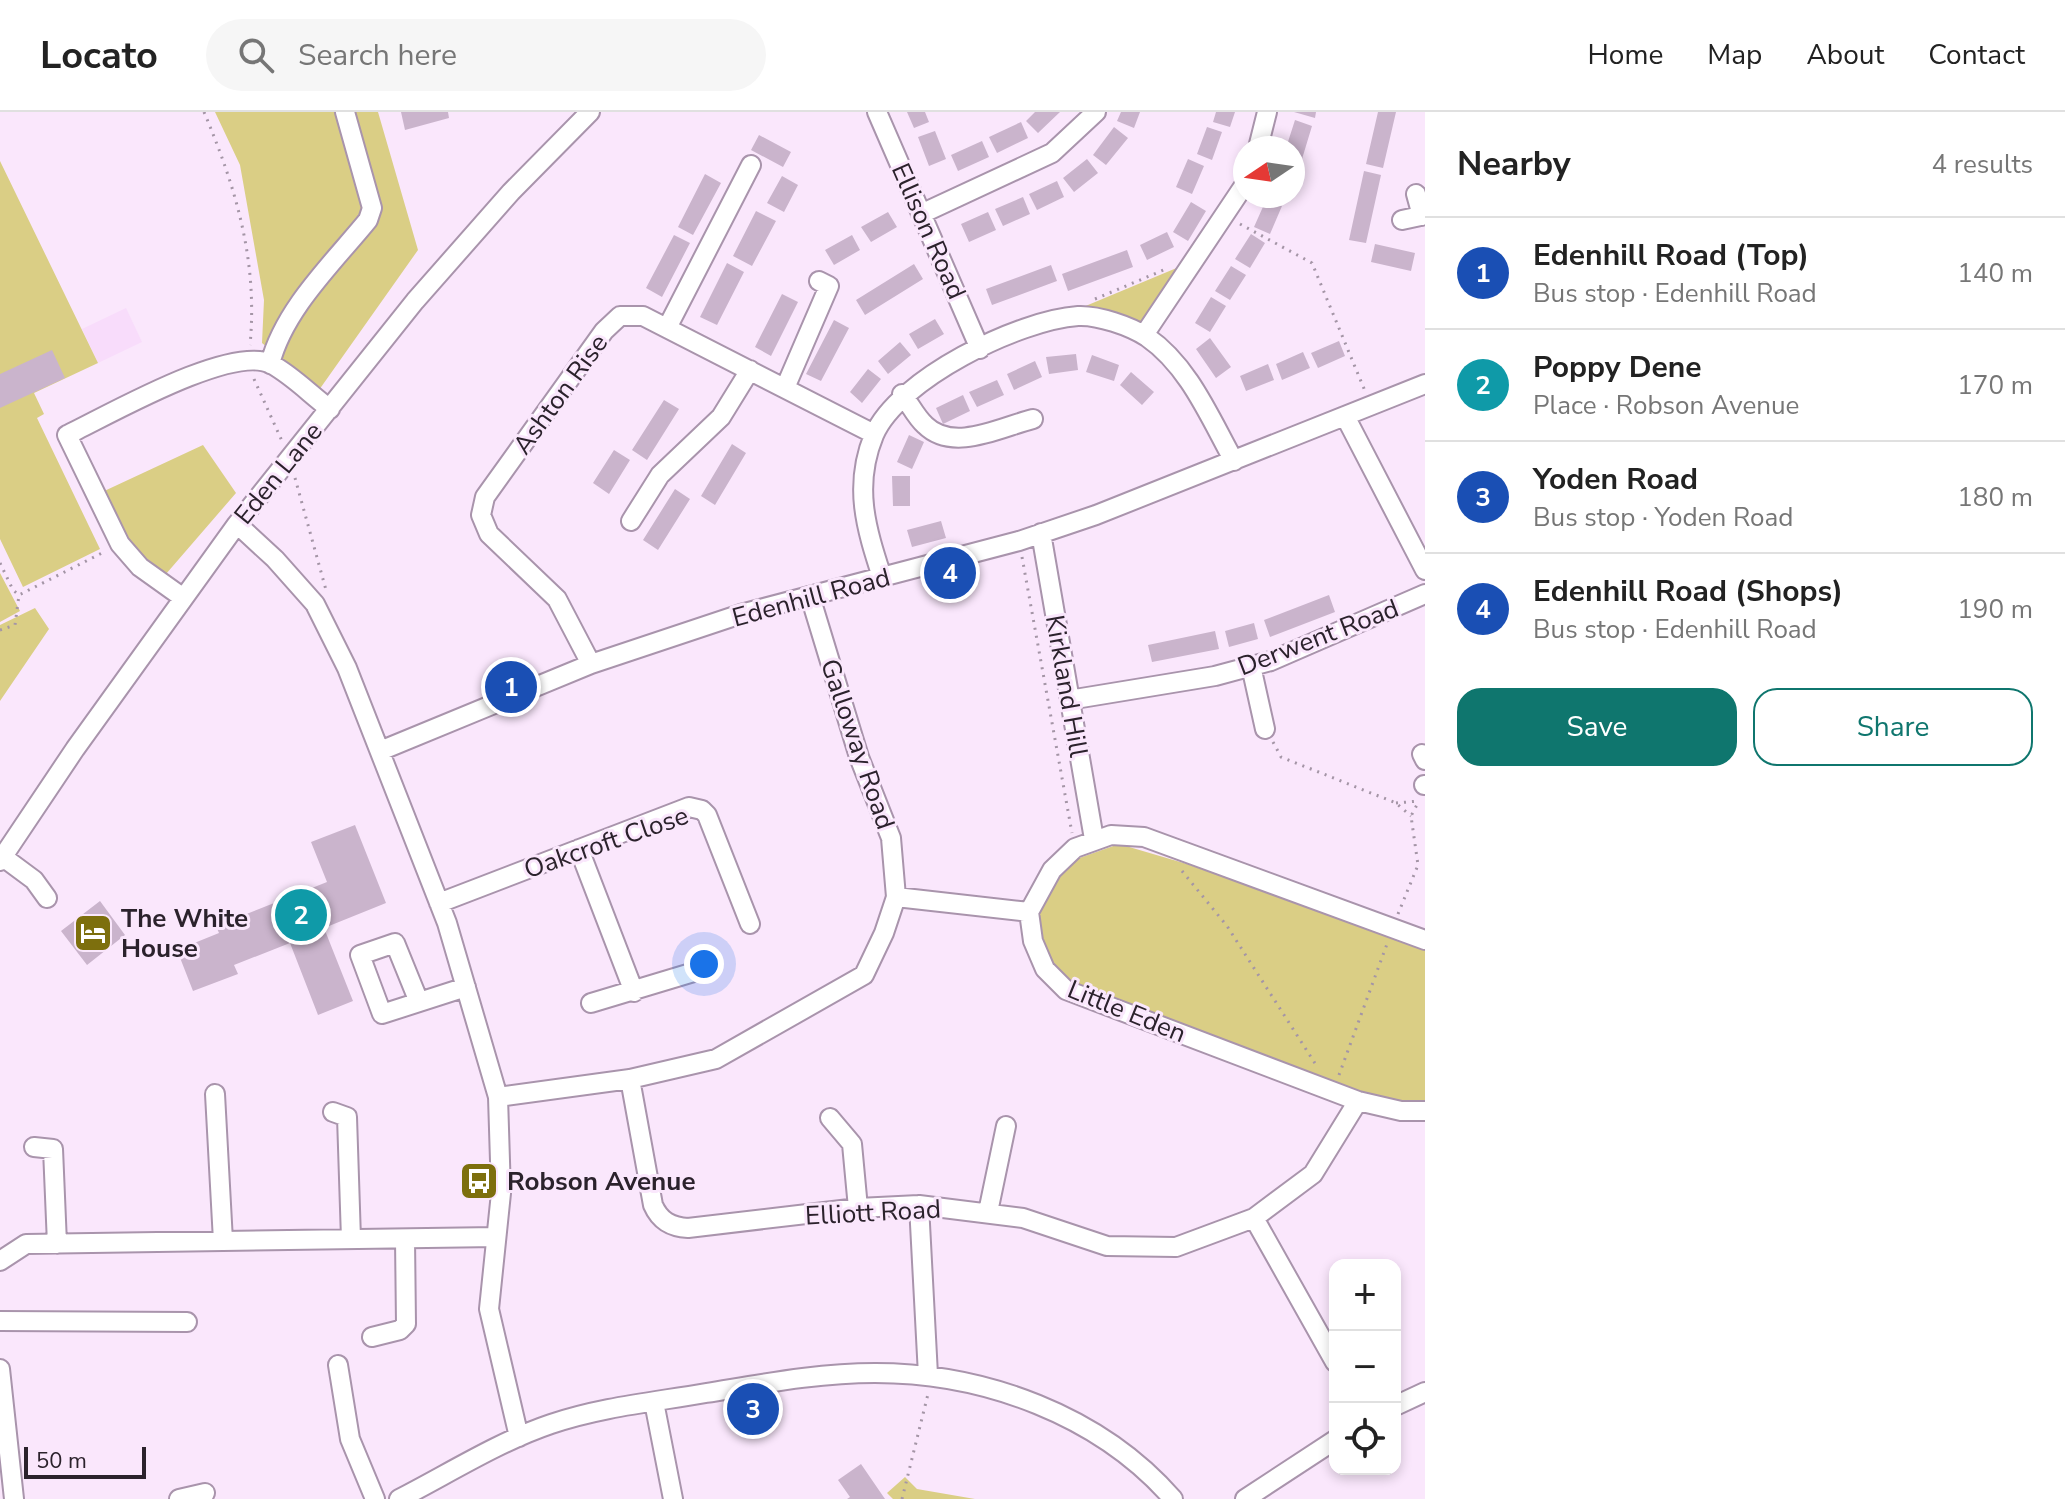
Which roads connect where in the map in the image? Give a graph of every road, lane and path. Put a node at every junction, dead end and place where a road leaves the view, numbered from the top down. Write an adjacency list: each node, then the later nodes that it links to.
1 (204, 112): 21 (path)
2 (345, 112): 22 (street)
3 (590, 112): 28 (street, Eden Lane)
4 (877, 112): 11 (street, Ellison Road)
5 (1096, 112): 11 (street)
6 (1267, 112): 7 (street)
7 (1261, 136)
8 (751, 165): 18 (street)
9 (1416, 194): 13 (street)
10 (1233, 202): 12 (street)
11 (921, 214): 20 (street, Ellison Road)
12 (1224, 215): 15 (street); 27 (path)
13 (1423, 216): 14 (street)
14 (1402, 220)
15 (1194, 260): 17 (path); 19 (street)
16 (819, 281): 25 (street)
17 (1088, 302)
18 (667, 328): 23 (street, Ashton Rise); 48 (street, Ashton Rise)
19 (1144, 335): 20 (street); 33 (street)
20 (980, 349): 26 (street)
21 (249, 359): 22 (street); 32 (path); 38 (street)
22 (270, 364): 28 (street)
23 (750, 370): 25 (street, Ashton Rise); 34 (street)
24 (1425, 384): 27 (street, Edenhill Road)
25 (785, 388): 31 (street, Ashton Rise)
26 (902, 394): 30 (street); 31 (street)
27 (1371, 405): 29 (street, Edenhill Road)
28 (330, 409): 32 (street, Eden Lane)
29 (1345, 416): 33 (street, Edenhill Road); 40 (street)
30 (1033, 419)
31 (874, 434): 41 (street)
32 (290, 459): 35 (street, Eden Lane); 42 (path)
33 (1234, 461): 36 (street, Edenhill Road)
34 (631, 521)
35 (237, 524): 46 (street, Eden Lane); 52 (street)
36 (1041, 533): 37 (street, Edenhill Road); 50 (street, Kirkland Hill)
37 (1019, 541): 41 (street, Edenhill Road); 57 (path)
38 (120, 544): 44 (path); 46 (street)
39 (0, 563): 44 (path)
40 (1425, 570)
41 (882, 577): 45 (street, Edenhill Road)
42 (327, 593)
43 (1425, 594): 49 (street, Derwent Road)
44 (19, 595): 47 (path)
45 (810, 596): 48 (street, Edenhill Road); 61 (street, Galloway Road)
46 (182, 597): 59 (street, Eden Lane)
47 (0, 630)
48 (591, 664): 52 (street, Edenhill Road)
49 (1251, 666): 50 (street, Derwent Road); 51 (street)
50 (1069, 700): 56 (street, Kirkland Hill)
51 (1265, 729): 54 (path)
52 (380, 751): 63 (street)
53 (1423, 791): 54 (path); 55 (path)
54 (1396, 803): 55 (path)
55 (1411, 816): 66 (path)
56 (1094, 839): 57 (street); 66 (street)
57 (1075, 848): 64 (street)
58 (579, 849): 63 (street, Oakcroft Close); 65 (street, Oakcroft Close); 70 (street)
59 (2, 859): 62 (street)
60 (1175, 864): 74 (path)
61 (896, 897): 64 (street); 73 (street, Galloway Road)
62 (47, 898)
63 (439, 903): 69 (street)
64 (1029, 912): 74 (street, Little Eden)
65 (750, 924)
66 (1393, 928): 67 (street); 74 (path)
67 (1425, 940)
68 (694, 972): 70 (street)
69 (466, 987): 71 (street); 76 (street)
70 (634, 992): 72 (street)
71 (419, 1002)
72 (591, 1003)
73 (630, 1079): 76 (street, Galloway Road); 84 (street, Elliott Road)
74 (1333, 1091): 77 (street, Little Eden)
75 (215, 1094): 90 (street)
76 (498, 1097): 87 (street)
77 (1358, 1101): 78 (street, Little Eden); 86 (street, Elliott Road)
78 (1425, 1111)
79 (333, 1112): 88 (street)
80 (830, 1118): 84 (street)
81 (1006, 1126): 85 (street)
82 (34, 1147): 91 (street)
83 (919, 1205): 84 (street, Elliott Road); 85 (street, Elliott Road); 99 (street)
84 (858, 1208)
85 (988, 1212): 86 (street, Elliott Road)
86 (1254, 1218): 96 (street)
87 (496, 1237): 89 (street); 103 (street)
88 (351, 1239): 89 (street); 90 (street)
89 (405, 1239): 95 (street)
90 (223, 1241): 91 (street)
91 (57, 1244): 92 (street)
92 (0, 1261)
93 (0, 1321): 94 (street)
94 (187, 1322)
95 (372, 1337)
96 (1329, 1351)
97 (338, 1365): 108 (street)
98 (0, 1369): 106 (street)
99 (928, 1384): 101 (street); 111 (path); 112 (street)
100 (1425, 1392): 102 (street)
101 (654, 1402): 103 (street); 110 (street)
102 (1401, 1403)
103 (519, 1437): 109 (street)
104 (1329, 1444): 113 (street)
105 (205, 1493): 107 (street)
106 (14, 1499)
107 (179, 1499)
108 (375, 1499)
109 (399, 1499)
110 (673, 1499)
111 (902, 1499)
112 (1173, 1499)
113 (1245, 1499)

